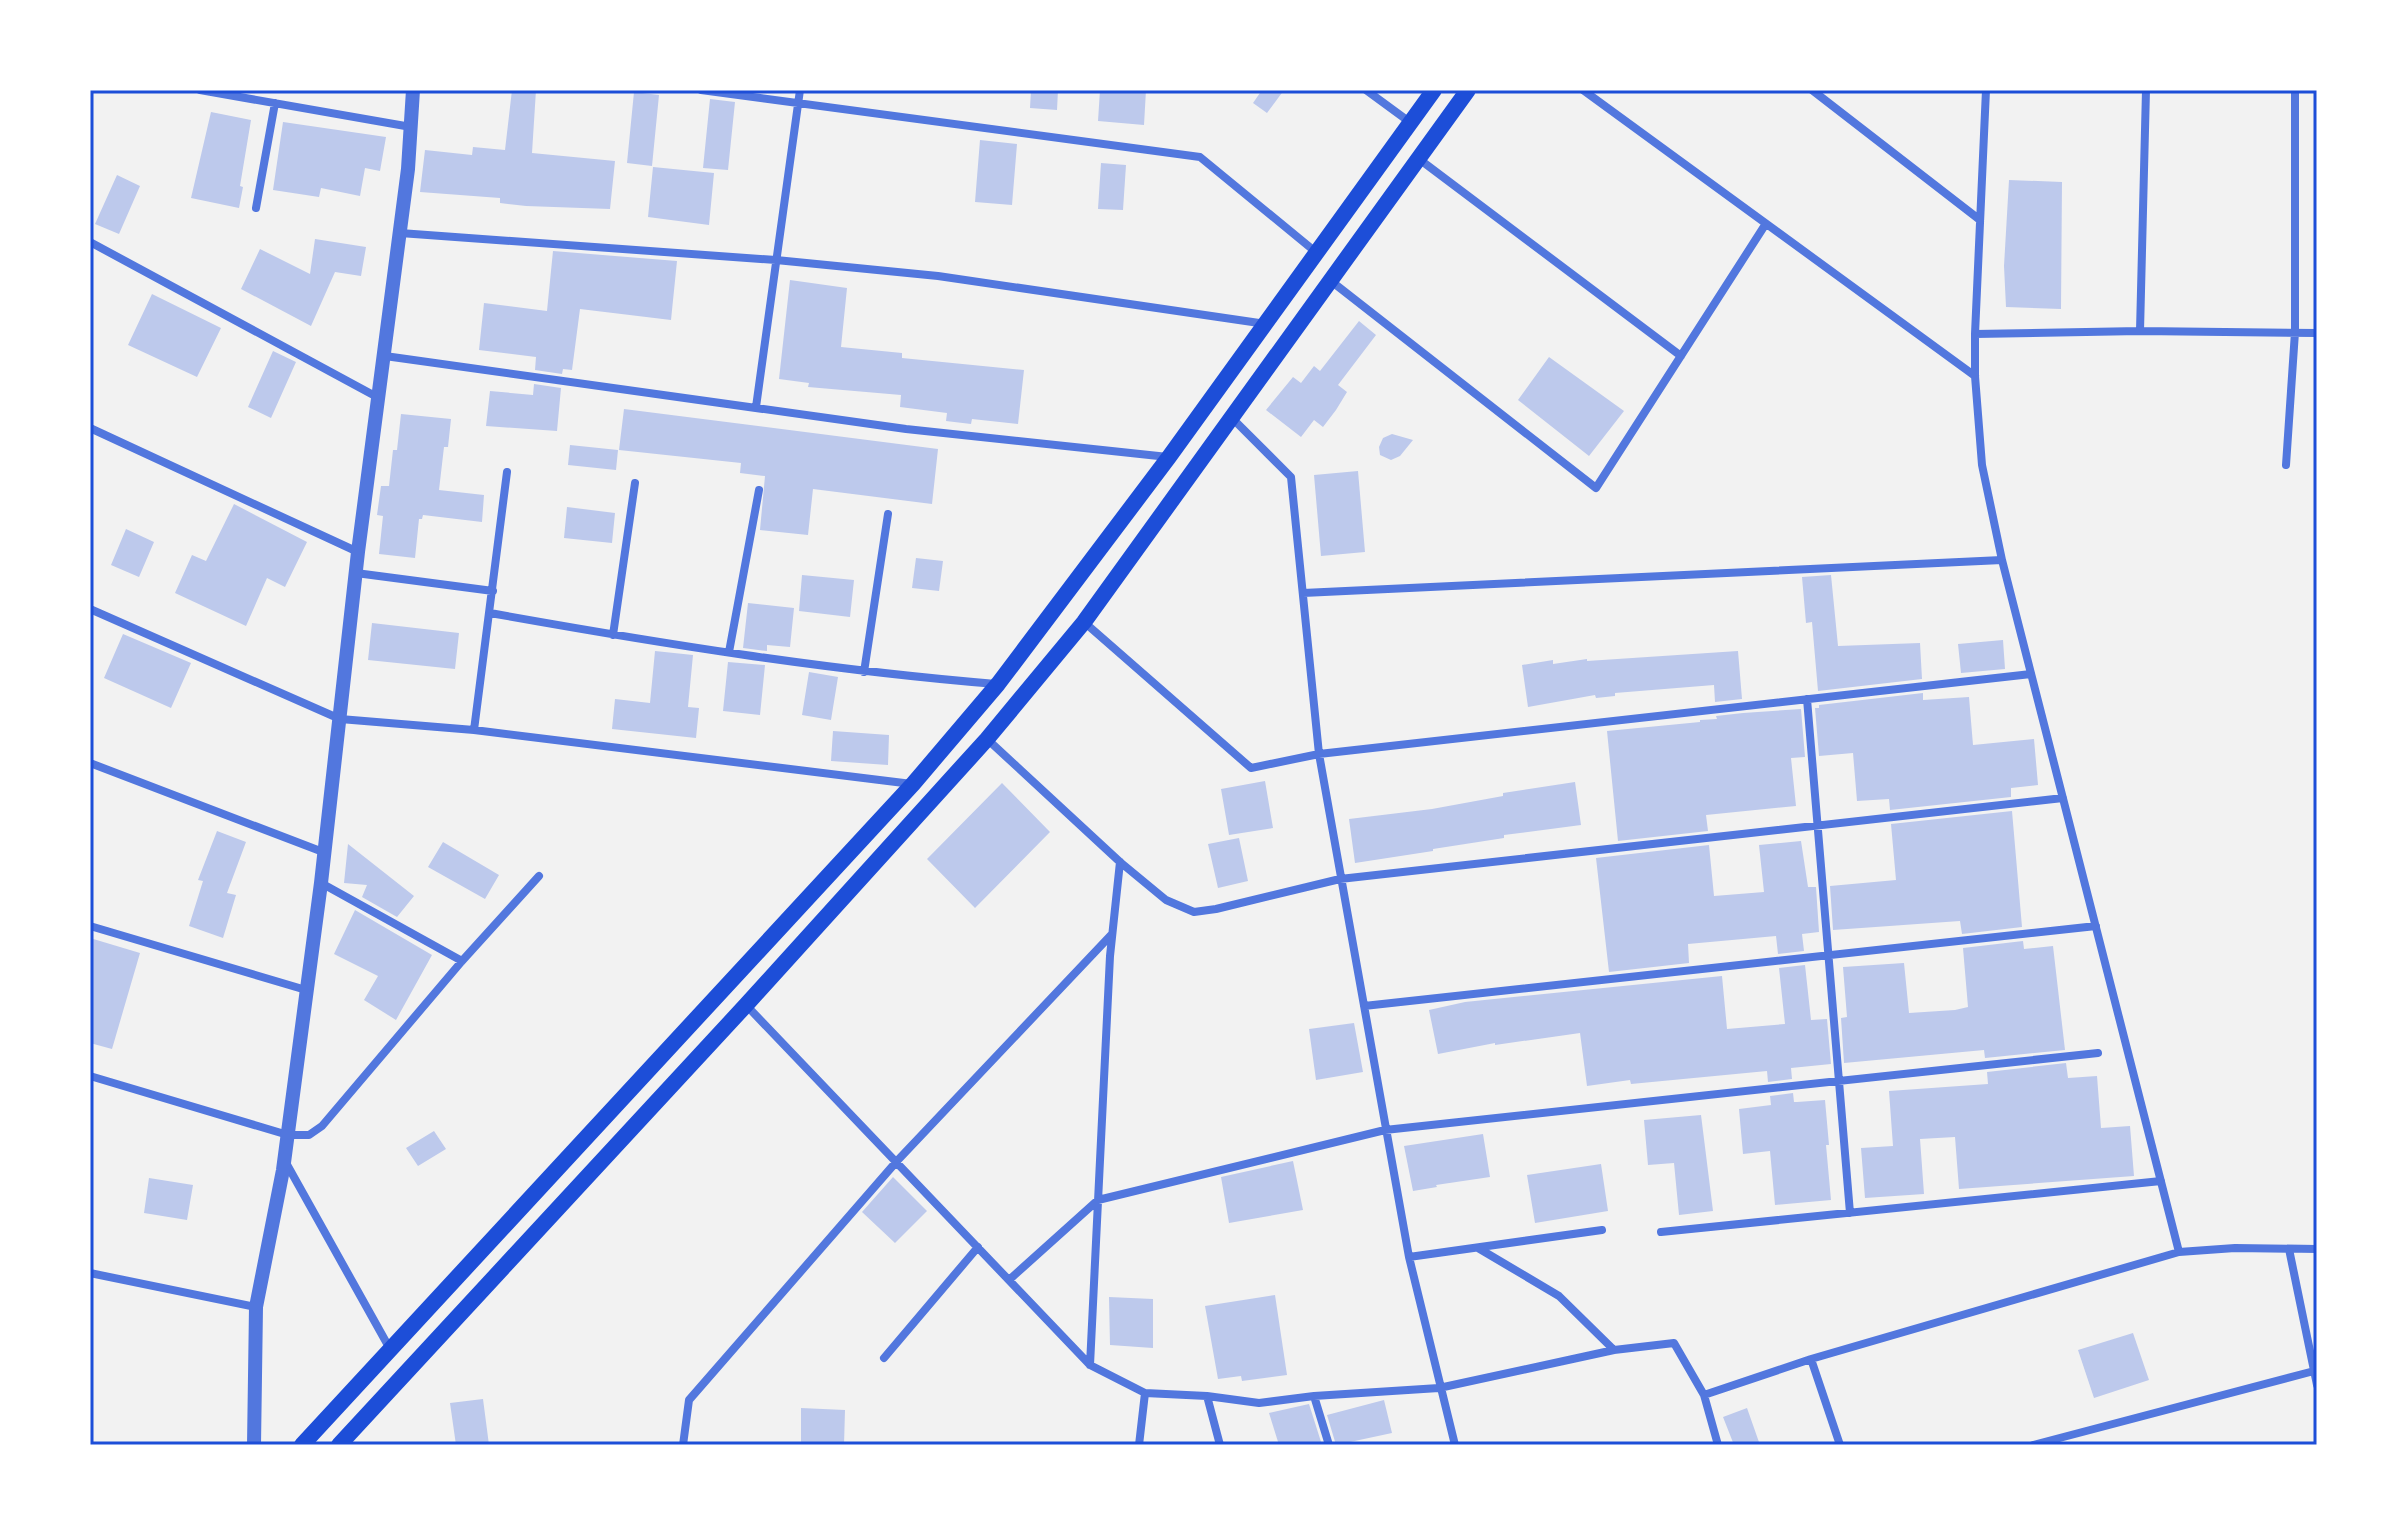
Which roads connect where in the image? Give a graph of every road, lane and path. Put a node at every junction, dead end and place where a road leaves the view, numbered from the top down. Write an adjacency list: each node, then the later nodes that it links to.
1 (200, 90): 13 (street)
2 (413, 90): 16 (street)
3 (701, 90): 14 (street)
4 (800, 90): 14 (street)
5 (1366, 90): 15 (street)
6 (1434, 90): 15 (main road)
7 (1468, 90): 17 (main road)
8 (1583, 90): 20 (street)
9 (1812, 90): 19 (street)
10 (1986, 90): 19 (street)
11 (2146, 90): 27 (street)
12 (2295, 90): 28 (street)
13 (275, 103): 16 (street); 18 (street)
14 (798, 103): 23 (street); 24 (street)
15 (1411, 123): 23 (main road)
16 (411, 127): 21 (street)
17 (1419, 159): 25 (main road); 32 (street)
18 (256, 208)
19 (1980, 220): 30 (street)
20 (1765, 225): 32 (street); 33 (street)
21 (400, 233): 24 (street); 31 (street)
22 (90, 242): 34 (street)
23 (1317, 253): 26 (main road)
24 (776, 260): 26 (street); 35 (street)
25 (1331, 281): 32 (street); 36 (main road)
26 (1266, 324): 38 (main road)
27 (2140, 331): 28 (street); 30 (street)
28 (2295, 332): 29 (street); 39 (street)
29 (2317, 333)
30 (1975, 334): 33 (street)
31 (385, 356): 34 (street); 35 (street)
32 (1681, 356)
33 (1975, 376): 45 (street)
34 (377, 397): 44 (street)
35 (756, 407): 38 (street)
36 (1232, 418): 48 (street); 51 (main road)
37 (90, 428): 44 (street)
38 (1169, 457): 56 (main road)
39 (2286, 465)
40 (507, 472): 47 (street)
41 (635, 483): 52 (street)
42 (759, 490): 53 (street)
43 (888, 514): 54 (street)
44 (358, 552): 46 (street)
45 (2002, 560): 48 (street); 55 (street)
46 (356, 573): 47 (street); 58 (street)
47 (493, 591): 50 (street)
48 (1303, 593): 61 (street)
49 (90, 609): 58 (street)
50 (490, 613): 52 (street); 59 (street)
51 (1084, 622): 60 (main road); 61 (street)
52 (613, 635): 53 (street)
53 (729, 652): 54 (street)
54 (864, 672): 56 (street)
55 (2031, 674): 57 (street); 64 (street)
56 (998, 684): 63 (main road)
57 (1807, 699): 61 (street); 65 (street)
58 (340, 719): 59 (street); 66 (street)
59 (474, 730): 63 (street)
60 (987, 739): 67 (street); 77 (main road)
61 (1319, 754): 69 (street)
62 (90, 763): 66 (street)
63 (913, 784): 100 (main road)
64 (2063, 798): 65 (street); 72 (street)
65 (1818, 826): 69 (street); 74 (street)
66 (323, 852): 70 (street)
67 (1120, 862): 69 (street); 73 (street)
68 (539, 876): 75 (street)
69 (1340, 879): 78 (street)
70 (321, 883): 75 (street); 76 (street)
71 (90, 926): 76 (street)
72 (2096, 926): 74 (street); 86 (street)
73 (1112, 934): 85 (street); 87 (street)
74 (1829, 955): 78 (street); 81 (street)
75 (462, 961): 83 (street)
76 (306, 990): 83 (street)
77 (746, 1005): 85 (street); 114 (main road)
78 (1364, 1006): 82 (street)
79 (2098, 1053): 81 (street)
80 (90, 1076): 83 (street)
81 (1839, 1081): 82 (street); 88 (street)
82 (1385, 1130): 87 (street); 96 (street)
83 (288, 1135): 84 (street)
84 (285, 1160): 99 (street); 100 (street)
85 (897, 1161): 91 (street); 115 (street)
86 (2161, 1181): 88 (street); 95 (street)
87 (1098, 1200): 98 (street); 104 (street)
88 (1850, 1213): 90 (street)
89 (1602, 1230): 92 (street)
90 (1661, 1232)
91 (978, 1247): 98 (street); 102 (street)
92 (1478, 1247): 96 (street); 101 (street)
93 (2289, 1249): 94 (street); 95 (street); 105 (street)
94 (2317, 1249)
95 (2179, 1252): 103 (street)
96 (1409, 1257): 107 (street)
97 (90, 1273): 99 (street)
98 (1009, 1280): 104 (street)
99 (256, 1307): 112 (street)
100 (390, 1349): 113 (main road)
101 (1614, 1350): 107 (street); 109 (street)
102 (884, 1358)
103 (1811, 1359): 109 (street); 121 (street)
104 (1090, 1365): 108 (street)
105 (2314, 1371): 106 (street); 122 (street)
106 (2317, 1385)
107 (1439, 1388): 111 (street); 119 (street)
108 (1145, 1393): 110 (street); 116 (street)
109 (1704, 1395): 120 (street)
110 (1207, 1396): 111 (street); 117 (street)
111 (1314, 1396): 118 (street)
112 (254, 1445)
113 (302, 1445)
114 (339, 1445)
115 (683, 1445)
116 (1139, 1445)
117 (1220, 1445)
118 (1329, 1445)
119 (1455, 1445)
120 (1718, 1445)
121 (1840, 1445)
122 (2033, 1445)

